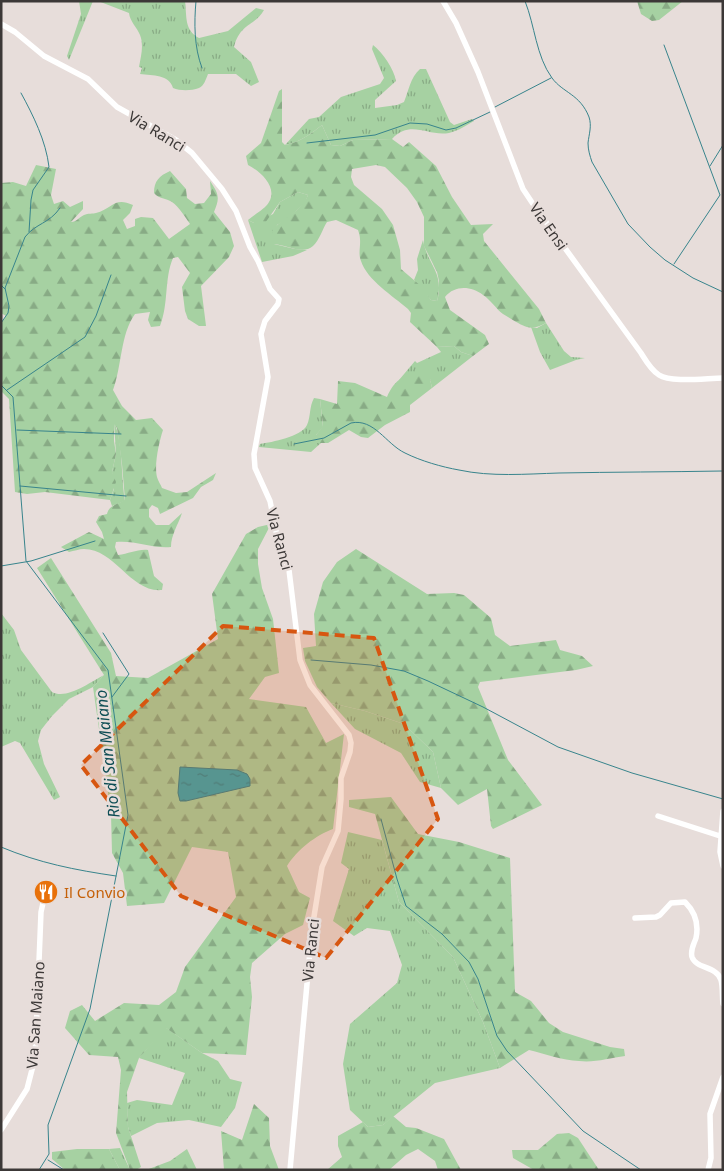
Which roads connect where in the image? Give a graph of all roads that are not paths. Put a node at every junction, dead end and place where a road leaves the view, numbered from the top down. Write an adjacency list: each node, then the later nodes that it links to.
1 (443, 1): 3 (street, Via Ensi)
2 (1, 24): 13 (street, Via Ranci)
3 (723, 378)
4 (723, 810): 6 (street)
5 (658, 816): 6 (street)
6 (720, 836): 7 (street)
7 (723, 866)
8 (45, 894): 12 (street, Via San Maiano)
9 (635, 918): 10 (street)
10 (723, 1004)
11 (723, 1077): 14 (street)
12 (1, 1130)
13 (290, 1170)
14 (708, 1170)

